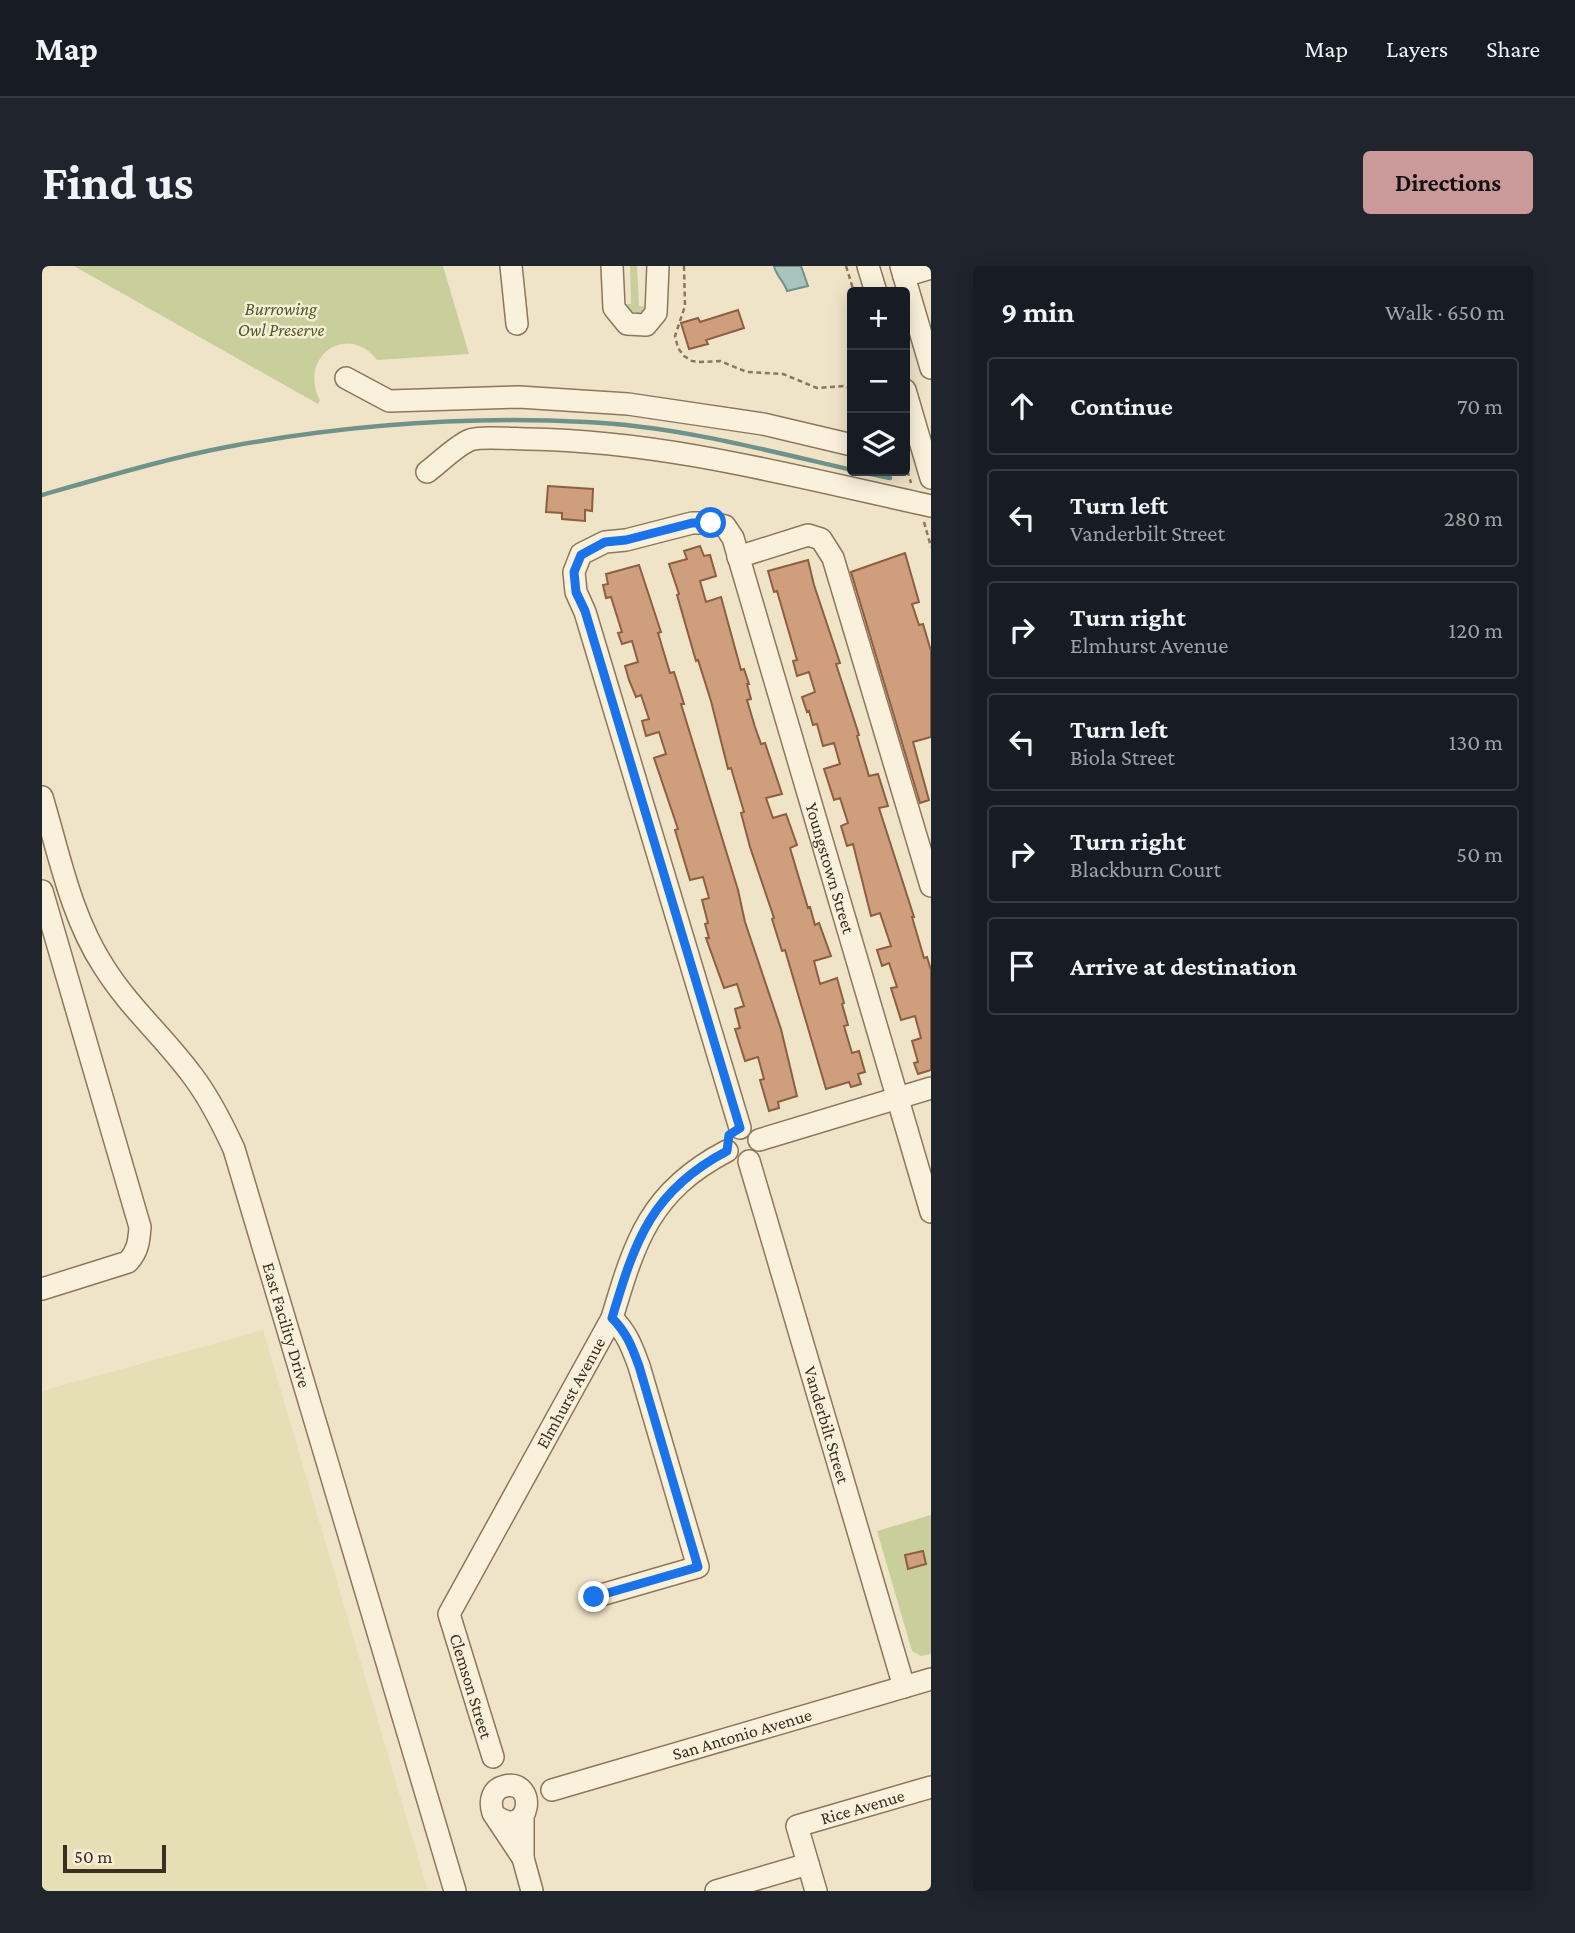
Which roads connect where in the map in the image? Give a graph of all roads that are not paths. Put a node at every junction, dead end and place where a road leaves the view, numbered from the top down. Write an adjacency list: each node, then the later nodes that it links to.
1 (511, 266): 8 (street)
2 (612, 266): 3 (street)
3 (658, 266)
4 (868, 266): 7 (street)
5 (931, 268): 6 (street)
6 (903, 271): 9 (street)
7 (874, 287)
8 (517, 324)
9 (931, 368)
10 (346, 378): 12 (street)
11 (910, 407): 14 (street)
12 (847, 444)
13 (910, 460): 14 (street)
14 (928, 470)
15 (427, 472): 16 (street)
16 (931, 506)
17 (738, 557): 19 (street); 22 (street, Youngstown Street); 23 (street, Youngstown Street)
18 (42, 797): 43 (street, East Facility Drive)
19 (931, 886)
20 (42, 891): 28 (street)
21 (931, 1088): 22 (street)
22 (897, 1098): 24 (street); 27 (street, Youngstown Street)
23 (740, 1128): 24 (street); 25 (street)
24 (759, 1140): 26 (street)
25 (727, 1151): 26 (street); 29 (street, Elmhurst Avenue)
26 (748, 1161): 33 (street, Vanderbilt Street)
27 (931, 1212)
28 (42, 1289)
29 (612, 1318): 30 (street); 31 (street, Elmhurst Avenue)
30 (594, 1597)
31 (449, 1614): 34 (street, Clemson Street)
32 (931, 1679): 33 (street, San Antonio Avenue)
33 (904, 1687): 36 (street, San Antonio Avenue)
34 (493, 1757): 35 (street, Clemson Street); 38 (street, Clemson Street)
35 (516, 1787): 36 (street, San Antonio Avenue); 38 (street); 39 (street)
36 (552, 1790): 39 (street, San Antonio Avenue)
37 (930, 1792): 42 (street, Rice Avenue)
38 (493, 1796): 40 (street)
39 (525, 1812): 40 (street); 41 (street)
40 (497, 1817): 41 (street)
41 (523, 1858): 44 (street)
42 (808, 1864): 45 (street); 46 (street)
43 (455, 1891)
44 (532, 1891)
45 (716, 1891)
46 (816, 1891)

